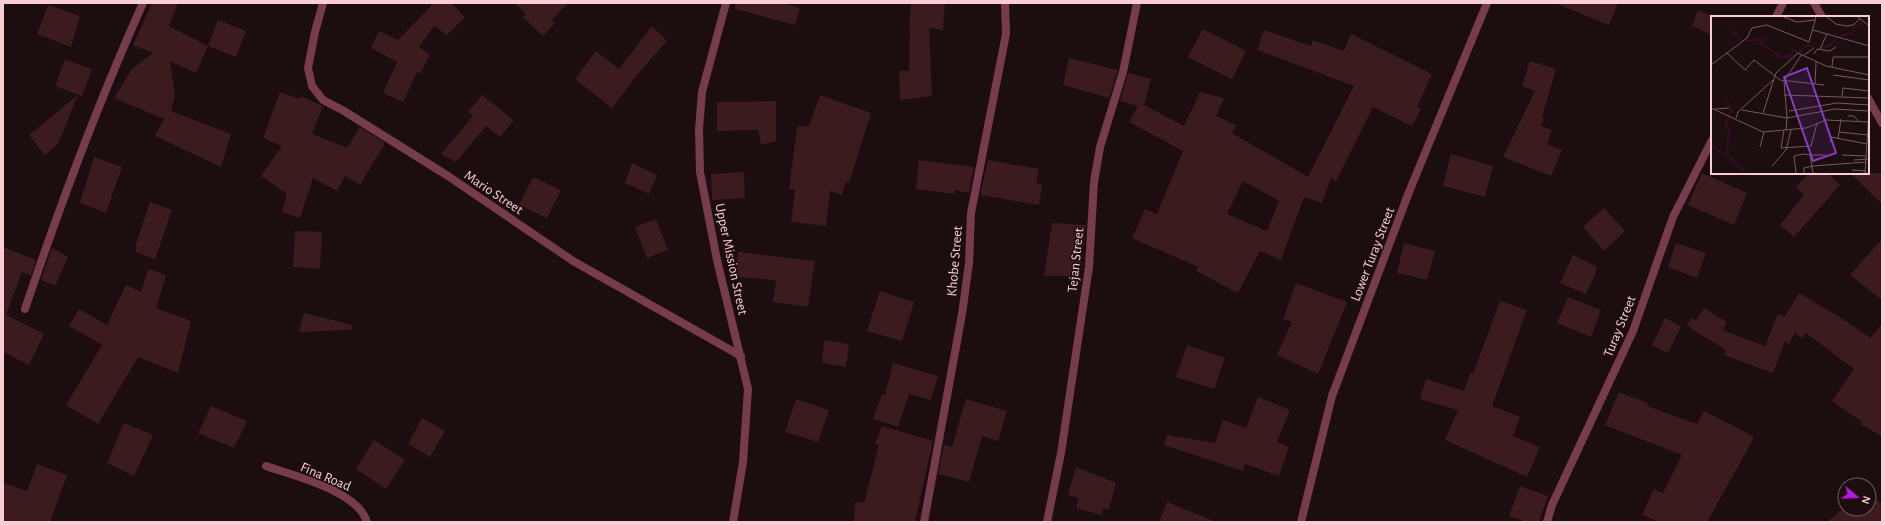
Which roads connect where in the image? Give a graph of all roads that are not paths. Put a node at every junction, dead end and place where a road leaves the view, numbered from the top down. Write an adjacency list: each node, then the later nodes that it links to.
1 (143, 3): 14 (street)
2 (323, 3): 15 (street, Mario Street)
3 (726, 3): 15 (street, Upper Mission Street)
4 (1005, 3): 19 (street, Khobe Street)
5 (1137, 3): 20 (street, Tejan Street)
6 (1487, 3): 21 (street, Lower Turay Street)
7 (1783, 3): 9 (street)
8 (1814, 3): 10 (street)
9 (1776, 16)
10 (1821, 16)
11 (1869, 100): 12 (street)
12 (1882, 123)
13 (1711, 142): 22 (street, Turay Street)
14 (25, 309)
15 (741, 356): 18 (street, Upper Mission Street)
16 (266, 466): 17 (street, Fina Road)
17 (367, 522)
18 (733, 522)
19 (924, 522)
20 (1047, 522)
21 (1301, 522)
22 (1547, 522)

